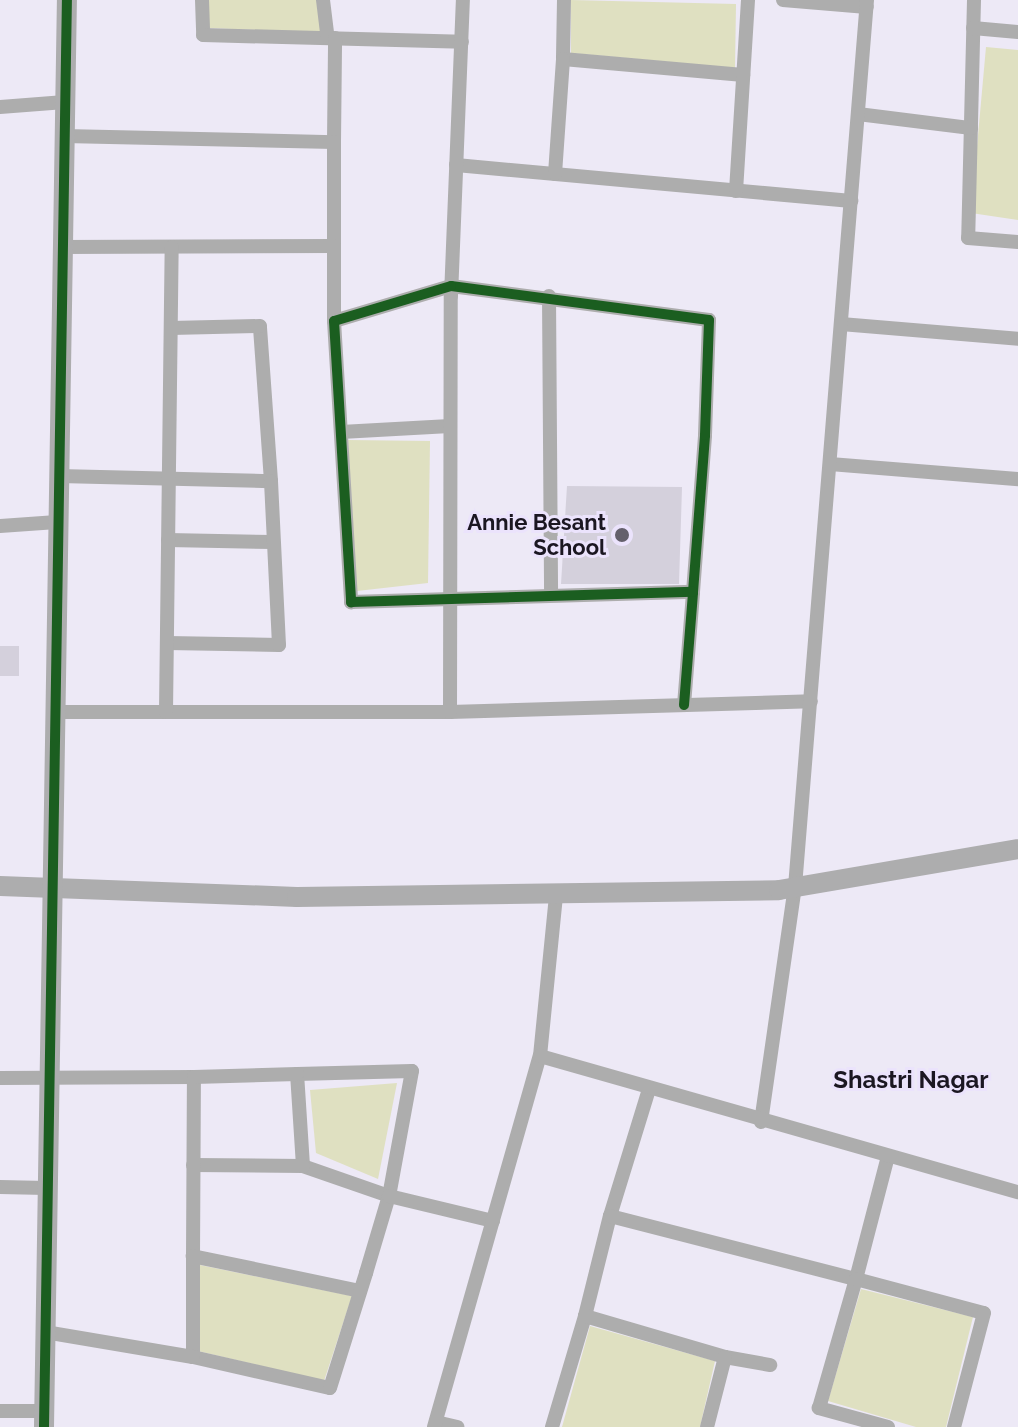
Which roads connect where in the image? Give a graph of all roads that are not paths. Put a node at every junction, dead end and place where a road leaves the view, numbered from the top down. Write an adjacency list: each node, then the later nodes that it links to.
1 (67, 0): 16 (street)
2 (202, 0): 12 (street)
3 (323, 0): 12 (street)
4 (463, 0): 13 (street)
5 (564, 0): 14 (street)
6 (748, 0): 15 (street)
7 (783, 0): 9 (street)
8 (974, 0): 10 (street)
9 (867, 4): 18 (street)
10 (973, 28): 11 (street); 19 (street)
11 (1018, 32)
12 (332, 38): 13 (street); 21 (street)
13 (462, 42): 22 (street)
14 (563, 59): 15 (street); 23 (street)
15 (743, 75): 24 (street)
16 (65, 102): 17 (street); 20 (street)
17 (0, 107)
18 (858, 114): 19 (street); 25 (street)
19 (971, 128): 26 (street)
20 (64, 136): 21 (street); 28 (street)
21 (334, 142): 27 (street)
22 (456, 165): 23 (street); 30 (street)
23 (555, 174): 24 (street)
24 (736, 191): 25 (street)
25 (851, 201): 33 (street)
26 (1018, 242)
27 (334, 246): 29 (street); 32 (street)
28 (62, 247): 29 (street); 39 (street)
29 (172, 247): 34 (street)
30 (451, 286): 31 (street); 32 (street); 36 (street)
31 (549, 296): 47 (street); 48 (street)
32 (334, 321): 37 (street)
33 (841, 324): 35 (street); 38 (street)
34 (171, 328): 40 (street); 42 (street)
35 (1018, 339)
36 (450, 426): 37 (street); 49 (street)
37 (341, 432): 49 (street)
38 (830, 464): 41 (street); 51 (street)
39 (59, 476): 40 (street); 43 (street)
40 (167, 479): 42 (street); 45 (street)
41 (1018, 479)
42 (271, 481): 46 (street)
43 (57, 522): 44 (street); 53 (street)
44 (0, 526)
45 (168, 540): 46 (street); 50 (street)
46 (273, 542): 50 (street)
47 (693, 592): 48 (street); 52 (street)
48 (551, 595): 49 (street)
49 (450, 597): 55 (street)
50 (167, 643): 54 (street)
51 (811, 701): 52 (street); 59 (street)
52 (684, 705): 55 (street)
53 (53, 712): 54 (street); 58 (street)
54 (166, 712): 55 (street)
55 (450, 712)
56 (1018, 849): 59 (street)
57 (0, 886): 58 (street)
58 (49, 887): 60 (street); 65 (street)
59 (795, 887): 60 (street); 67 (street)
60 (556, 896): 61 (street)
61 (540, 1056): 66 (street); 76 (street)
62 (297, 1074): 63 (street); 70 (street); 74 (street)
63 (194, 1077): 65 (street); 69 (street)
64 (0, 1078): 65 (street)
65 (48, 1078): 72 (street)
66 (649, 1089): 67 (street); 75 (street)
67 (761, 1122): 68 (street)
68 (887, 1160): 73 (street); 78 (street)
69 (193, 1165): 70 (street); 77 (street)
70 (303, 1166): 74 (street)
71 (0, 1187): 72 (street)
72 (46, 1188): 81 (street)
73 (1018, 1192)
74 (389, 1196): 76 (street); 79 (street)
75 (610, 1216): 78 (street); 80 (street)
76 (493, 1221): 87 (street)
77 (193, 1256): 79 (street); 82 (street)
78 (856, 1279): 91 (street); 92 (street)
79 (360, 1291): 82 (street)
80 (585, 1316): 83 (street); 89 (street)
81 (45, 1332): 82 (street); 86 (street)
82 (193, 1357)
83 (725, 1357): 84 (street); 90 (street)
84 (770, 1365)
85 (0, 1411): 86 (street)
86 (44, 1419)
87 (435, 1424): 88 (street)
88 (457, 1427)
89 (552, 1427)
90 (707, 1427)
91 (888, 1427)
92 (954, 1427)

